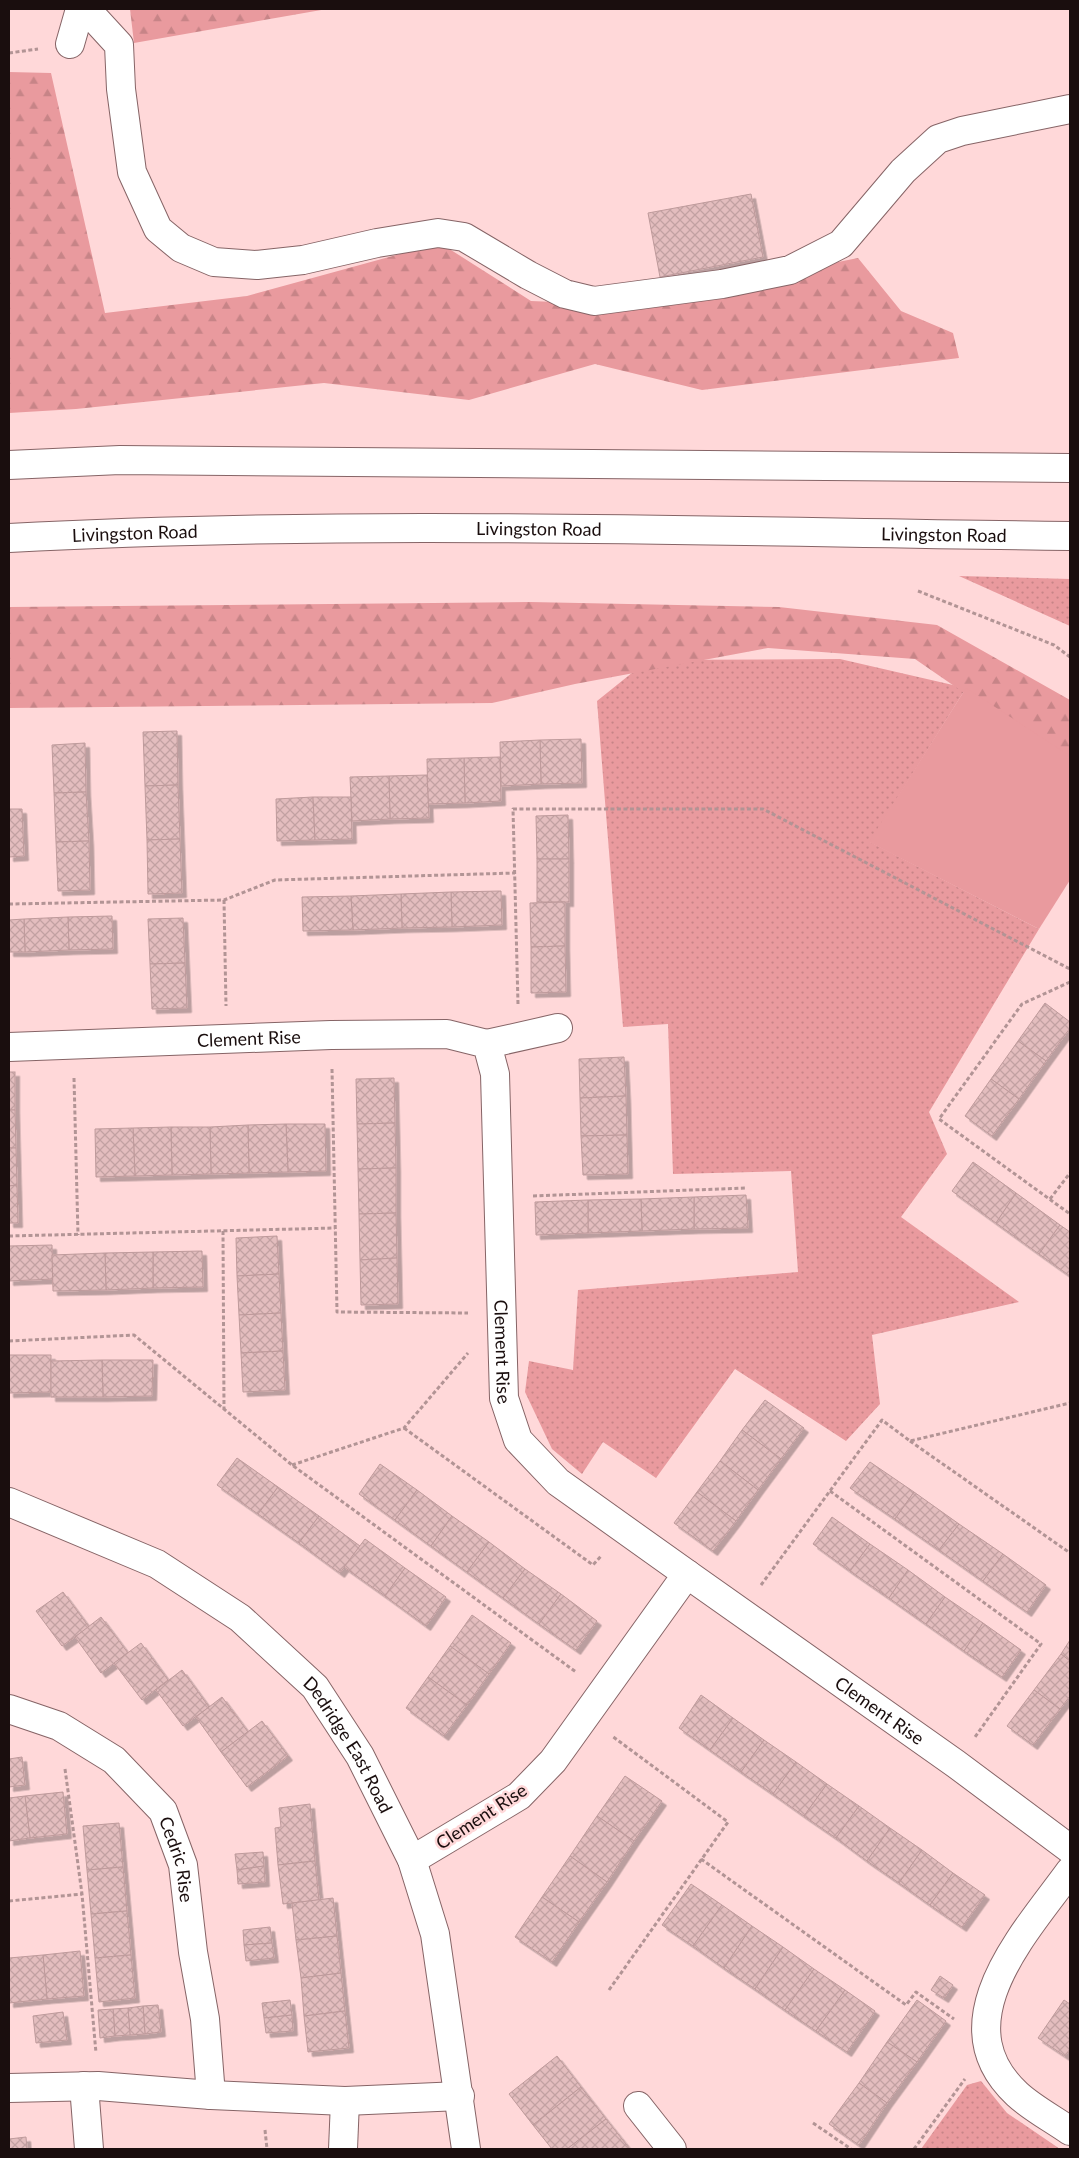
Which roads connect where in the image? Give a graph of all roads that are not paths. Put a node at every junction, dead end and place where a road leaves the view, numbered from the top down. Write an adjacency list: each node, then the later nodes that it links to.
1 (80, 9): 3 (street)
2 (86, 9): 4 (street)
3 (70, 44)
4 (1070, 110)
5 (9, 464): 6 (street)
6 (1070, 468)
7 (1070, 536): 8 (street, Livingston Road)
8 (9, 538)
9 (558, 1028): 10 (street, Clement Rise)
10 (487, 1044): 11 (street, Clement Rise); 13 (street, Clement Rise)
11 (9, 1047)
12 (9, 1502): 16 (street, Dedridge East Road)
13 (687, 1574): 15 (street, Clement Rise); 16 (street, Clement Rise)
14 (9, 1708): 20 (street, Cedric Rise)
15 (1070, 1849)
16 (412, 1860): 21 (street, Dedridge East Road)
17 (1070, 1871): 24 (street)
18 (91, 2086): 19 (street); 20 (street); 25 (street)
19 (9, 2088)
20 (211, 2095): 22 (street)
21 (460, 2096): 22 (street); 27 (street, Dedridge East Road)
22 (345, 2101): 26 (street)
23 (638, 2106): 28 (street)
24 (1070, 2131)
25 (90, 2149)
26 (343, 2149)
27 (466, 2149)
28 (672, 2149)

